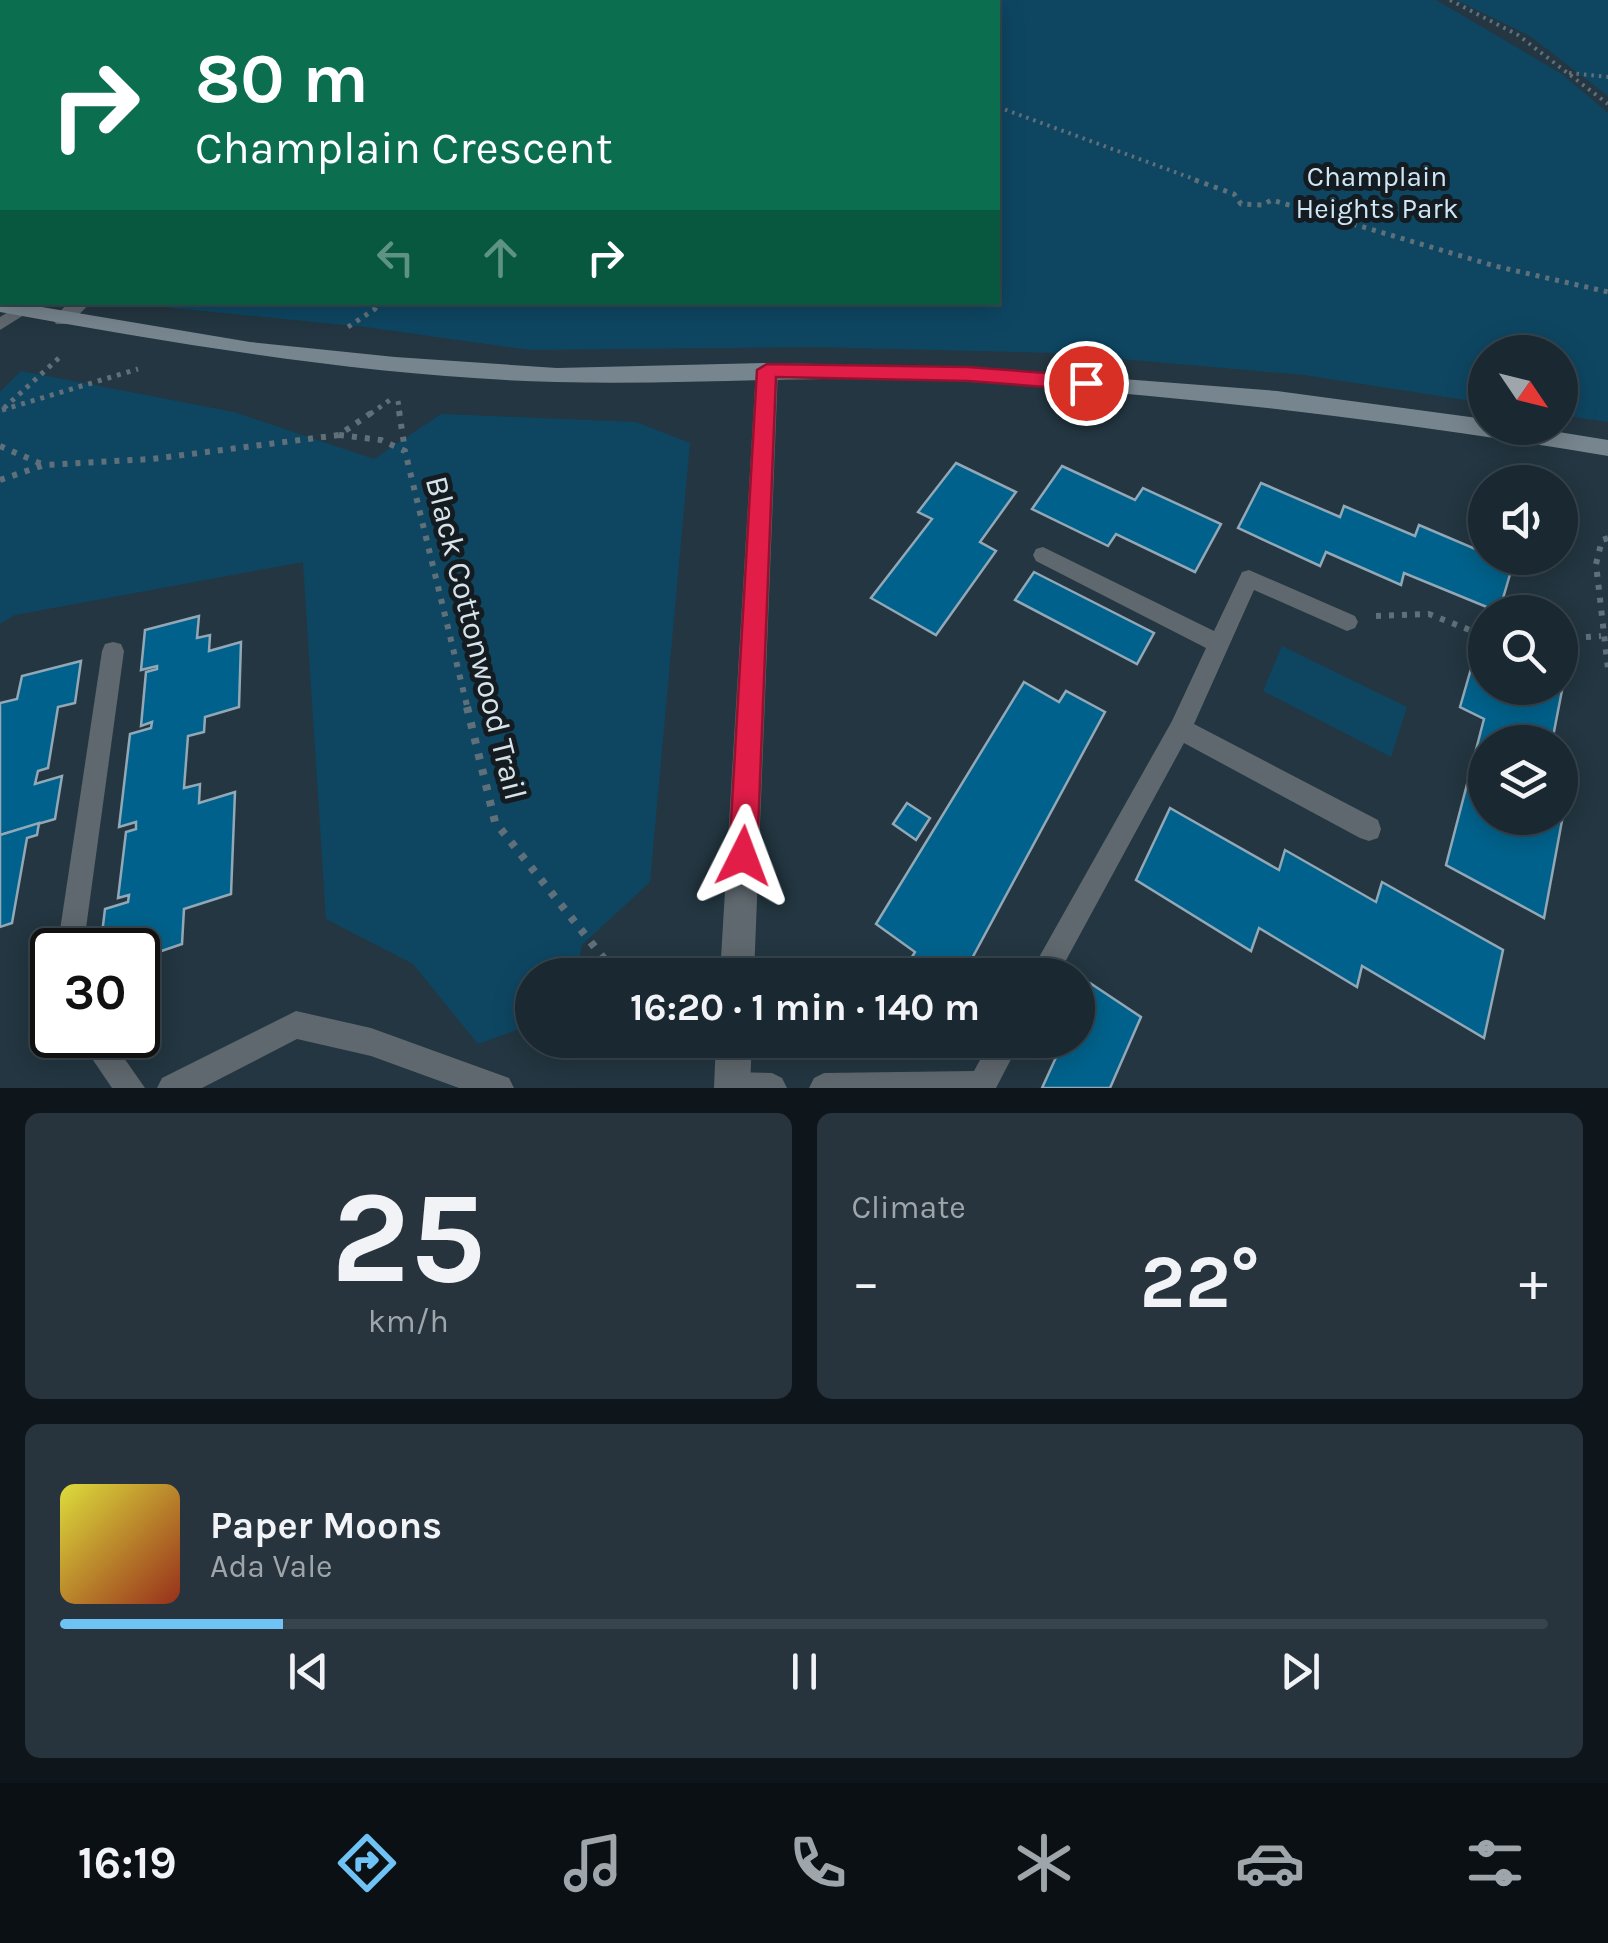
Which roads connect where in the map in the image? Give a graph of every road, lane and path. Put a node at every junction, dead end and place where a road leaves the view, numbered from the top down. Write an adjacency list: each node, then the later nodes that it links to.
1 (1450, 0): 2 (path)
2 (1566, 72): 3 (path); 4 (path)
3 (1608, 77)
4 (1608, 104)
5 (1000, 108): 6 (path)
6 (1608, 292)
7 (78, 305): 10 (street)
8 (376, 305): 12 (path)
9 (9, 308): 10 (street); 11 (lane)
10 (63, 319): 15 (street)
11 (0, 325)
12 (348, 327)
13 (60, 357): 16 (path)
14 (138, 369): 16 (path)
15 (767, 370): 17 (street); 38 (street)
16 (1, 411)
17 (1468, 425)
18 (339, 435): 22 (path, Black Cottonwood Trail); 22 (path, Black Cottonwood Trail); 23 (path, Black Cottonwood Trail)
19 (1578, 443): 21 (street)
20 (0, 446): 23 (path, Black Cottonwood Trail)
21 (1608, 448)
22 (406, 451): 37 (path, Black Cottonwood Trail)
23 (44, 465): 24 (path, Black Cottonwood Trail)
24 (0, 480)
25 (1608, 538): 29 (path)
26 (1043, 555): 31 (lane)
27 (1348, 622): 28 (path); 31 (lane)
28 (1468, 629)
29 (1602, 636): 30 (path); 33 (path)
30 (1578, 637)
31 (1218, 644): 34 (lane)
32 (113, 652): 36 (lane)
33 (1608, 668)
34 (1180, 729): 35 (lane); 39 (lane)
35 (1369, 828)
36 (73, 928)
37 (603, 958)
38 (738, 958)
39 (1053, 958)
40 (107, 1058): 44 (lane)
41 (733, 1058): 43 (street)
42 (997, 1058): 48 (lane)
43 (732, 1087): 47 (lane)
44 (130, 1088)
45 (172, 1088): 46 (lane)
46 (499, 1088)
47 (772, 1088)
48 (824, 1088)

